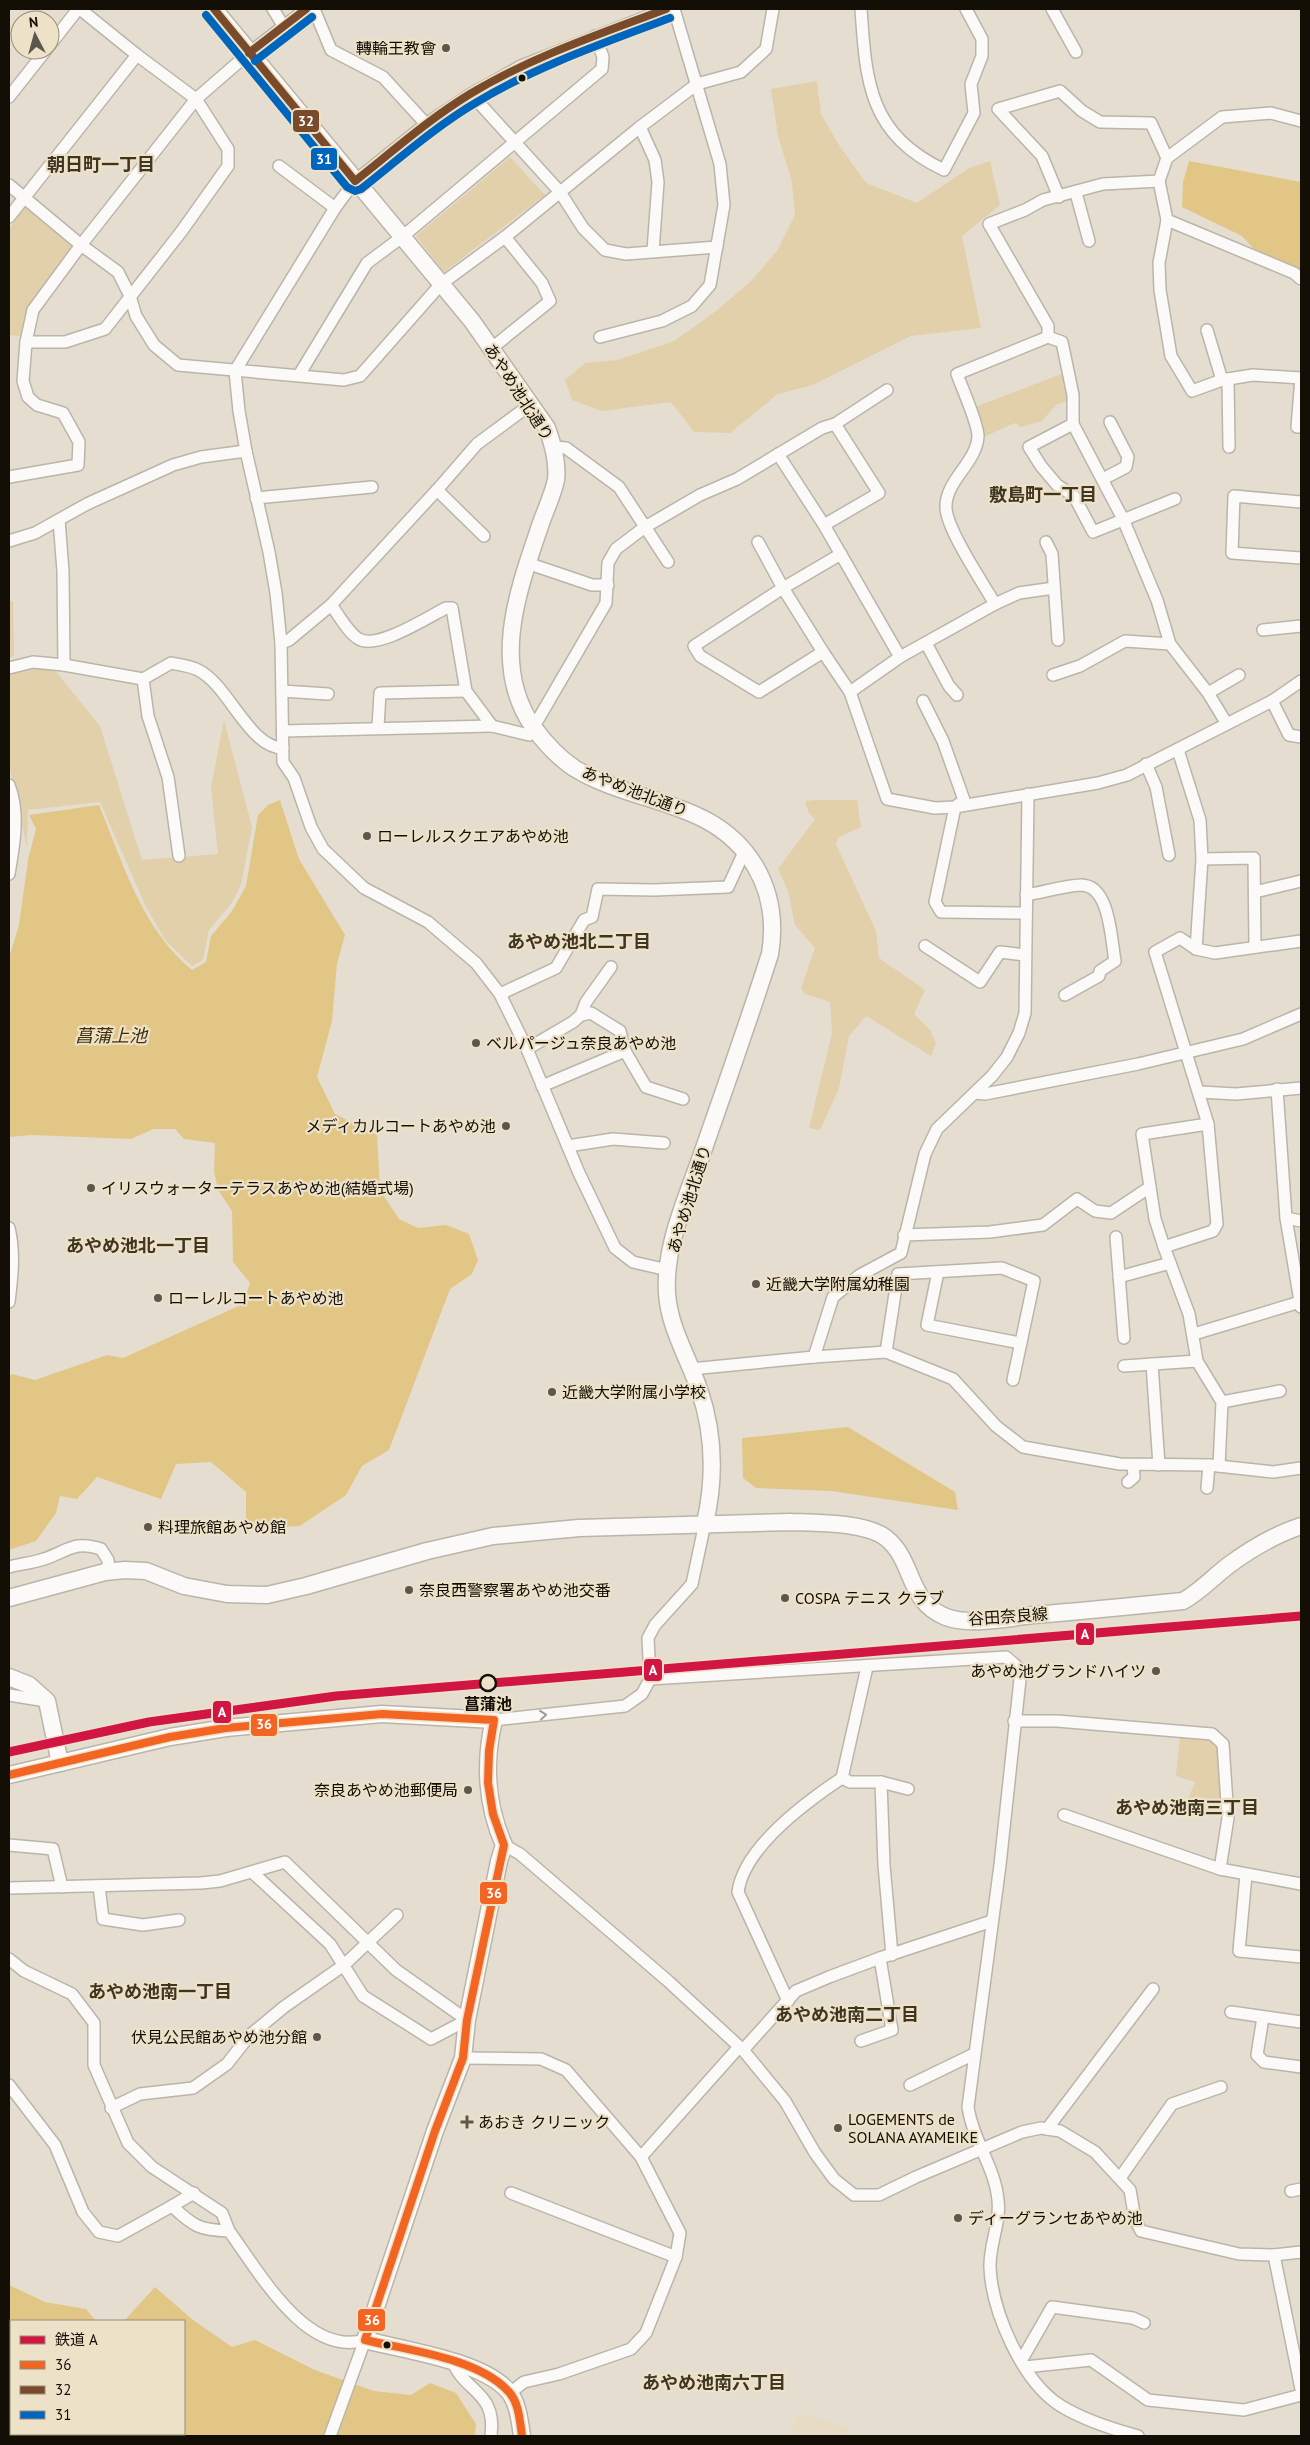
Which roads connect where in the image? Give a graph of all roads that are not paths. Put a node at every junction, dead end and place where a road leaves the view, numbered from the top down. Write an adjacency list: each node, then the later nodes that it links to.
1 (79, 9): 13 (street); 17 (street)
2 (214, 9): 16 (street, あやめ池北通り)
3 (273, 9): 12 (street)
4 (306, 9): 12 (street)
5 (314, 9): 24 (street)
6 (666, 9): 14 (street)
7 (674, 9): 19 (street)
8 (773, 9): 19 (street)
9 (861, 9): 10 (street)
10 (966, 9)
11 (1052, 9): 15 (street)
12 (284, 27): 16 (street)
13 (60, 33)
14 (595, 36): 20 (street); 26 (street)
15 (1076, 52)
16 (249, 53): 22 (street); 29 (street, あやめ池北通り)
17 (137, 55): 22 (street); 34 (street)
18 (38, 60): 21 (street)
19 (697, 84): 25 (street); 43 (street)
20 (471, 94): 24 (street); 26 (street)
21 (9, 97)
22 (196, 99): 42 (street); 47 (street)
23 (1301, 121): 27 (street)
24 (426, 124): 29 (street)
25 (640, 127): 32 (street); 44 (street)
26 (515, 143): 32 (street); 40 (street)
27 (1167, 158): 30 (street); 35 (street)
28 (279, 166): 36 (street)
29 (355, 181): 36 (street); 40 (street, あやめ池北通り)
30 (1159, 181): 33 (street); 38 (street)
31 (9, 184): 34 (street)
32 (560, 192): 39 (street); 44 (street)
33 (1076, 193): 35 (street); 41 (street)
34 (24, 196): 37 (street); 42 (street)
35 (1059, 197): 50 (street)
36 (335, 208): 53 (street)
37 (9, 217)
38 (1167, 220): 45 (street); 56 (street)
39 (505, 237): 46 (street); 52 (street)
40 (402, 238): 46 (street, あやめ池北通り); 54 (street)
41 (1089, 241)
42 (81, 245): 47 (street); 51 (street)
43 (717, 247): 44 (street); 49 (street)
44 (653, 251)
45 (1301, 279)
46 (442, 284): 52 (street, あやめ池北通り); 54 (street)
47 (130, 296): 51 (street); 53 (street)
48 (1207, 330): 56 (street)
49 (600, 337)
50 (1048, 337): 61 (street); 89 (street)
51 (26, 342): 67 (street)
52 (492, 348): 58 (street, あやめ池北通り)
53 (235, 371): 54 (street); 65 (street)
54 (299, 375)
55 (1301, 378): 56 (street); 62 (street)
56 (1225, 380): 64 (street)
57 (887, 390): 60 (street)
58 (531, 404): 63 (street, あやめ池北通り); 70 (street)
59 (1110, 422): 68 (street)
60 (835, 424): 66 (street); 76 (street)
61 (1073, 424): 68 (street); 74 (street)
62 (1301, 427)
63 (554, 447): 77 (street); 85 (street, あやめ池北通り)
64 (1229, 447)
65 (246, 451): 71 (street); 75 (street)
66 (778, 454): 76 (street); 77 (street)
67 (9, 477)
68 (1102, 479): 74 (street)
69 (372, 486): 71 (street)
70 (437, 490): 78 (street); 90 (street)
71 (256, 498): 94 (street)
72 (1175, 499): 74 (street)
73 (1301, 502): 83 (street)
74 (1123, 519): 96 (street)
75 (59, 520): 79 (street); 99 (street)
76 (824, 525): 82 (street)
77 (645, 527): 84 (street); 86 (street)
78 (484, 536)
79 (9, 541)
80 (758, 542): 87 (street)
81 (1046, 542): 88 (street)
82 (840, 554): 87 (street); 98 (street)
83 (1301, 558)
84 (668, 562)
85 (527, 563): 86 (street); 116 (street, あやめ池北通り)
86 (608, 585): 116 (street)
87 (783, 588): 97 (street); 97 (street)
88 (1054, 588): 89 (street); 93 (street)
89 (995, 604): 95 (street)
90 (331, 605): 94 (street); 106 (street)
91 (1301, 626): 92 (street)
92 (1263, 630)
93 (1058, 640)
94 (280, 643): 105 (street)
95 (926, 643): 98 (street); 110 (street)
96 (1170, 644): 101 (street); 108 (street)
97 (823, 652): 107 (street)
98 (900, 657): 107 (street)
99 (64, 665): 100 (street); 103 (street)
100 (9, 668)
101 (1053, 675)
102 (1239, 675): 108 (street)
103 (143, 679): 119 (street); 127 (street)
104 (1301, 681): 112 (street)
105 (282, 691): 109 (street); 117 (street)
106 (466, 691): 114 (street); 115 (street)
107 (850, 692): 124 (street)
108 (1208, 693): 113 (street)
109 (328, 694)
110 (957, 695)
111 (923, 701): 124 (street)
112 (1272, 701): 113 (street); 118 (street)
113 (1227, 724): 120 (street)
114 (492, 726): 115 (street); 116 (street)
115 (378, 727): 117 (street)
116 (534, 727): 125 (street, あやめ池北通り)
117 (283, 731): 119 (street)
118 (1301, 737)
119 (283, 748): 140 (street)
120 (1178, 750): 121 (street); 128 (street)
121 (1146, 764): 123 (street); 126 (street)
122 (9, 785): 129 (street)
123 (1028, 794): 124 (street); 132 (street)
124 (954, 806): 133 (street)
125 (745, 850): 140 (street); 164 (street, あやめ池北通り)
126 (1168, 855)
127 (179, 856)
128 (1202, 859): 131 (street); 137 (street)
129 (9, 874)
130 (1301, 881): 131 (street)
131 (1254, 892): 136 (street)
132 (1026, 895): 133 (street); 141 (street)
133 (1025, 912): 138 (street)
134 (1301, 940): 136 (street)
135 (925, 946): 138 (street)
136 (1255, 947): 137 (street)
137 (1196, 949): 146 (street)
138 (1025, 955): 151 (street)
139 (611, 967): 143 (street)
140 (500, 994): 144 (street)
141 (1065, 995)
142 (1301, 1014): 146 (street)
143 (581, 1015): 144 (street); 145 (street)
144 (527, 1049): 147 (street)
145 (625, 1051): 147 (street); 152 (street)
146 (1186, 1051): 150 (street); 151 (street)
147 (542, 1086): 155 (street)
148 (1301, 1088): 149 (street)
149 (1277, 1089): 150 (street); 157 (street)
150 (1200, 1092): 153 (street)
151 (975, 1093): 160 (street)
152 (683, 1099)
153 (1208, 1124): 156 (street); 162 (street)
154 (664, 1143): 155 (street)
155 (568, 1146): 164 (street)
156 (1150, 1187): 160 (street); 162 (street)
157 (1286, 1218): 158 (street); 168 (street)
158 (1301, 1221)
159 (9, 1228): 167 (street)
160 (904, 1235): 173 (street)
161 (1116, 1237): 166 (street)
162 (1164, 1247): 163 (street)
163 (1170, 1263): 166 (street); 169 (street)
164 (668, 1270): 177 (street, あやめ池北通り)
165 (938, 1272): 171 (street); 171 (street); 172 (street)
166 (1119, 1277): 170 (street)
167 (9, 1302)
168 (1301, 1305): 169 (street)
169 (1194, 1334): 174 (street)
170 (1124, 1338)
171 (1020, 1343): 178 (street)
172 (886, 1352): 173 (street); 181 (street)
173 (814, 1357): 177 (street)
174 (1197, 1361): 175 (street); 180 (street)
175 (1152, 1364): 176 (street); 182 (street)
176 (1124, 1366)
177 (691, 1370): 187 (street, あやめ池北通り)
178 (1013, 1380)
179 (1280, 1391): 180 (street)
180 (1222, 1402): 183 (street)
181 (1133, 1464): 182 (street); 185 (street)
182 (1158, 1465): 183 (street)
183 (1214, 1465): 184 (street); 186 (street)
184 (1301, 1468)
185 (1128, 1482)
186 (1207, 1488)
187 (705, 1523): 188 (street, 谷田奈良線); 190 (street, 谷田奈良線); 194 (street, あやめ池北通り)
188 (1301, 1526)
189 (9, 1567): 190 (street)
190 (109, 1572): 191 (street, 谷田奈良線)
191 (9, 1598)
192 (867, 1667): 194 (street); 198 (street); 201 (street)
193 (9, 1677): 196 (street)
194 (650, 1679): 197 (street, one-way to 194)
195 (9, 1694): 196 (street)
196 (48, 1706): 199 (street)
197 (494, 1720): 199 (street); 206 (street)
198 (1014, 1720): 207 (street); 216 (street)
199 (60, 1763): 200 (street)
200 (9, 1775)
201 (842, 1778): 202 (street); 224 (street)
202 (881, 1782): 203 (street); 218 (street)
203 (908, 1789)
204 (1064, 1815): 207 (street)
205 (9, 1845): 212 (street)
206 (504, 1845): 227 (street); 230 (street)
207 (1220, 1869): 209 (street)
208 (252, 1872): 211 (street); 217 (street); 222 (street)
209 (1246, 1875): 210 (street); 219 (street)
210 (1301, 1884)
211 (99, 1886): 212 (street); 215 (street)
212 (62, 1887): 213 (street)
213 (9, 1888)
214 (397, 1915): 217 (street)
215 (179, 1920)
216 (992, 1921): 218 (street); 231 (street)
217 (369, 1943): 222 (street); 227 (street)
218 (892, 1954): 220 (street)
219 (1301, 1957)
220 (880, 1958): 224 (street); 229 (street)
221 (9, 1959): 237 (street)
222 (344, 1965): 227 (street); 237 (street)
223 (1153, 1989): 238 (street)
224 (788, 2001): 230 (street)
225 (1231, 2012): 226 (street)
226 (1263, 2017): 228 (street); 233 (street)
227 (467, 2020): 232 (street)
228 (1301, 2022)
229 (861, 2041)
230 (741, 2049): 239 (street); 240 (street)
231 (974, 2054): 234 (street); 239 (street)
232 (463, 2058): 240 (street); 250 (street)
233 (1301, 2067)
234 (910, 2085)
235 (1221, 2087): 241 (street)
236 (11, 2091): 244 (street)
237 (111, 2108): 242 (street)
238 (1047, 2129): 239 (street); 241 (street)
239 (981, 2151): 252 (street)
240 (641, 2157): 248 (street)
241 (1120, 2178): 247 (street)
242 (194, 2193): 244 (street); 245 (street)
243 (511, 2193): 248 (street)
244 (172, 2206): 245 (street)
245 (229, 2231): 250 (street)
246 (1301, 2252): 247 (street)
247 (1274, 2255): 253 (street)
248 (676, 2257): 254 (street)
249 (1144, 2323): 252 (street)
250 (365, 2340): 251 (street); 256 (street)
251 (453, 2362): 254 (street); 257 (street)
252 (1023, 2364): 255 (street); 259 (street)
253 (1301, 2389)
254 (510, 2393): 258 (street)
255 (1301, 2395)
256 (330, 2436)
257 (492, 2436)
258 (522, 2436)
259 (1138, 2436)

